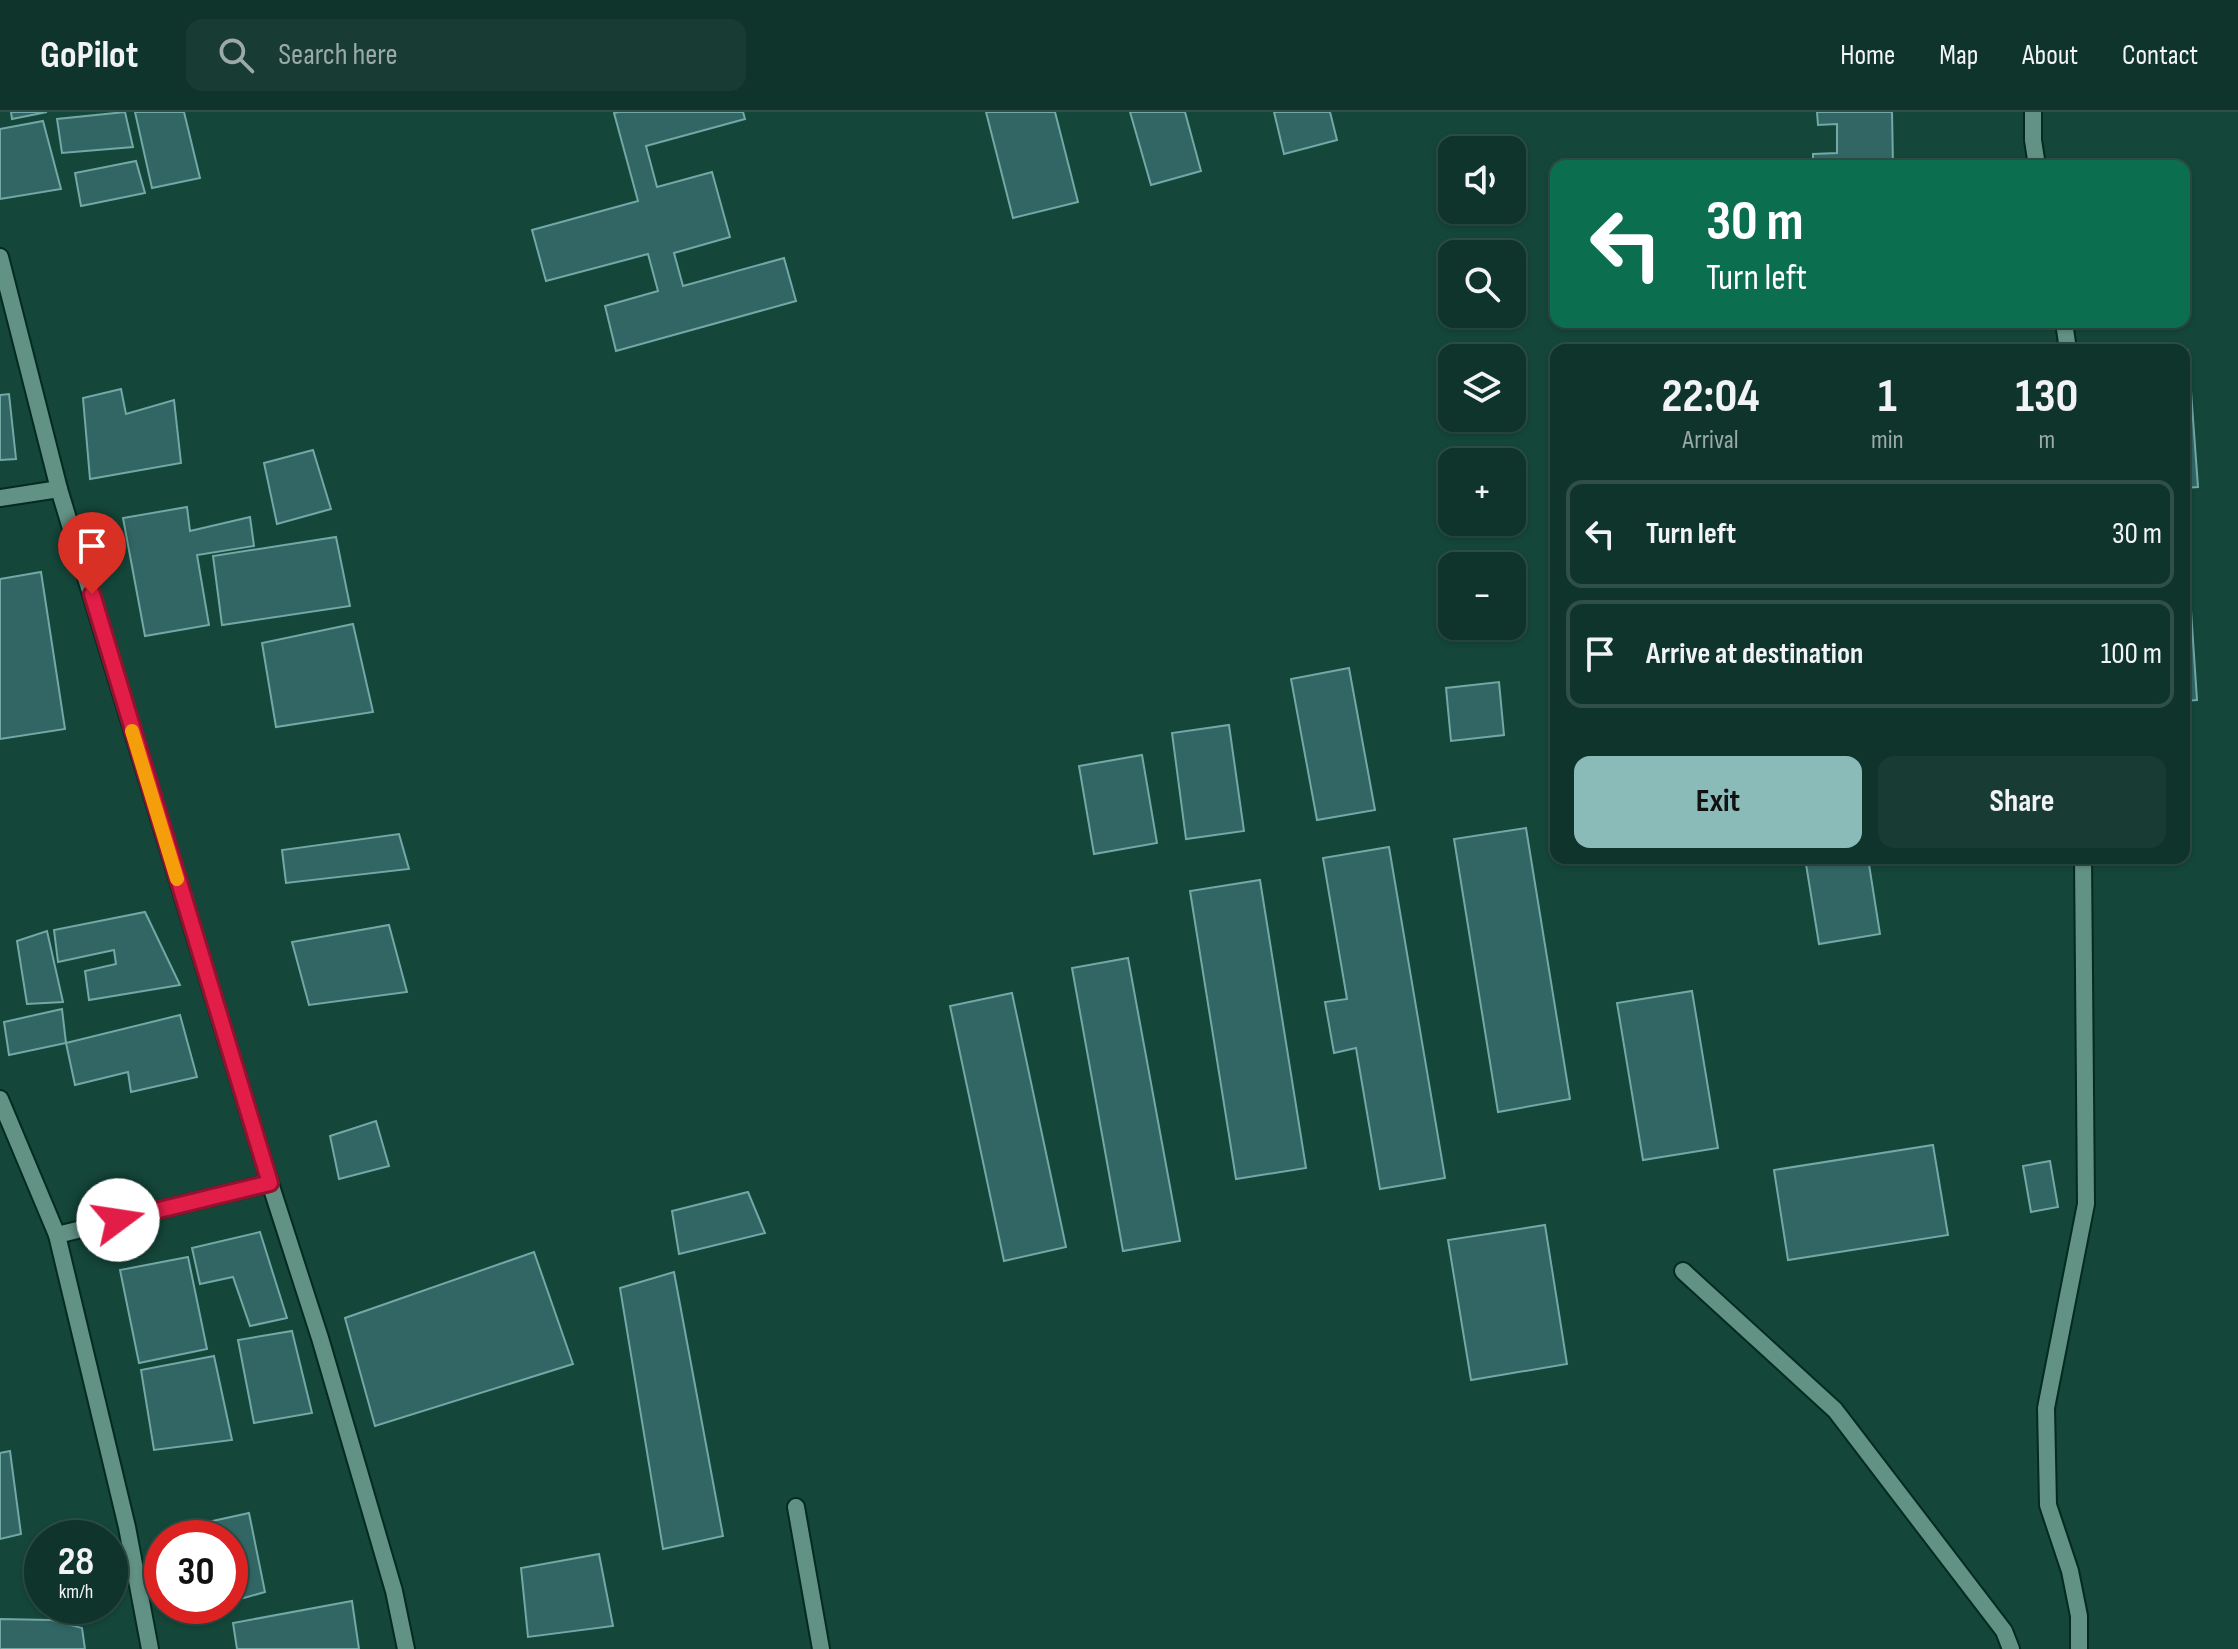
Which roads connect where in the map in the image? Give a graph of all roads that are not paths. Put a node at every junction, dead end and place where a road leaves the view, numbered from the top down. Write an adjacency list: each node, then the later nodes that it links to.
1 (2033, 112): 2 (street)
2 (2036, 160)
3 (0, 257): 4 (street)
4 (59, 489): 5 (street); 8 (street)
5 (0, 498)
6 (2083, 864): 16 (street)
7 (0, 1099): 9 (street)
8 (270, 1183): 9 (street); 13 (street)
9 (57, 1235): 12 (street)
10 (1683, 1271): 15 (street)
11 (796, 1507): 14 (street)
12 (150, 1649)
13 (406, 1649)
14 (821, 1649)
15 (2011, 1649)
16 (2079, 1649)

